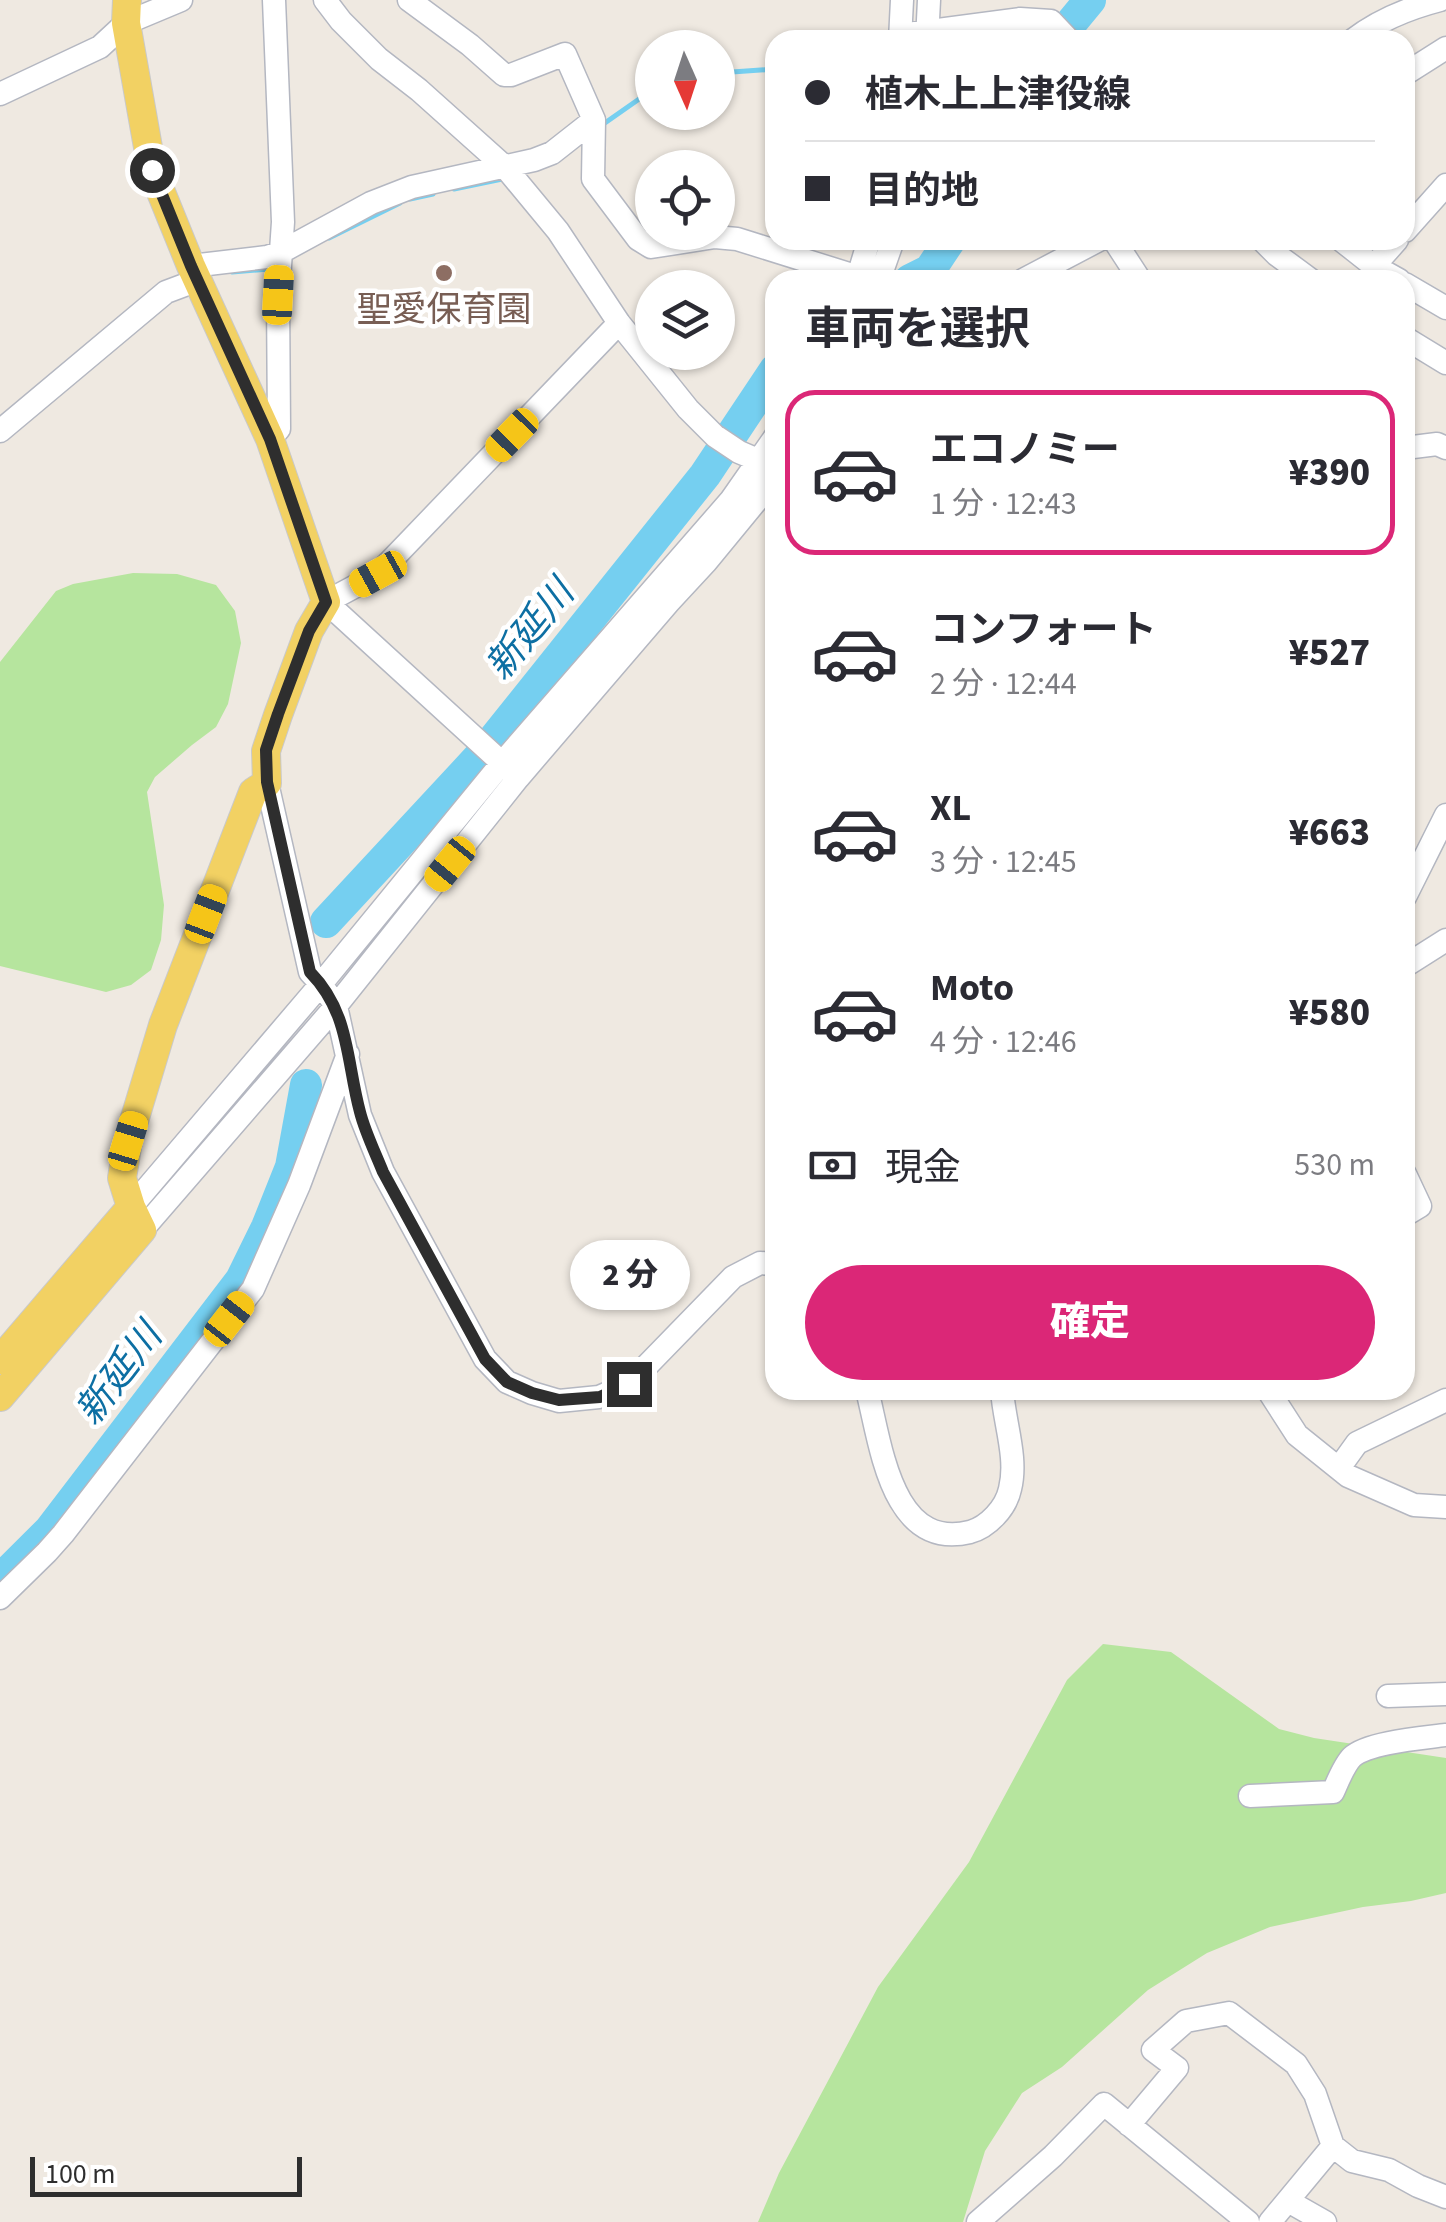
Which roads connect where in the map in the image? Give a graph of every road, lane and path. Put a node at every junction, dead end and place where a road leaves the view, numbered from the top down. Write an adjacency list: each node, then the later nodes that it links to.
1 (181, 0): 9 (street)
2 (274, 0): 28 (street)
3 (324, 0): 19 (street)
4 (409, 0): 18 (street)
5 (902, 0): 10 (street)
6 (929, 0): 11 (street)
7 (1440, 0): 8 (street)
8 (1412, 4): 14 (street)
9 (126, 11): 17 (street); 34 (main road)
10 (900, 30)
11 (927, 30)
12 (960, 30): 13 (street)
13 (1060, 30)
14 (1367, 30)
15 (1446, 48): 16 (street)
16 (1415, 68)
17 (0, 94)
18 (594, 120): 19 (street); 22 (street)
19 (506, 167): 28 (street); 37 (street)
20 (1446, 185): 21 (street)
21 (1415, 220)
22 (765, 248)
23 (772, 250): 30 (street)
24 (1080, 250): 31 (street)
25 (1272, 250): 32 (street)
26 (1354, 250): 29 (street)
27 (1388, 250): 29 (street)
28 (281, 252): 34 (street); 41 (street)
29 (1374, 266): 33 (street)
30 (837, 270)
31 (1042, 270)
32 (1297, 270)
33 (1381, 270)
34 (194, 273): 40 (street); 41 (main road)
35 (1415, 290): 36 (street)
36 (1446, 308)
37 (619, 323): 44 (street); 46 (street)
38 (1415, 344): 39 (street)
39 (1446, 362)
40 (0, 431)
41 (270, 439): 46 (main road)
42 (1415, 447): 43 (street)
43 (1446, 448)
44 (765, 465)
45 (765, 472): 47 (street)
46 (326, 602): 47 (street); 48 (main road)
47 (510, 771): 53 (street); 54 (street)
48 (267, 782): 53 (street); 56 (main road)
49 (1446, 815): 50 (street)
50 (1415, 877)
51 (1446, 940): 52 (street)
52 (1415, 960)
53 (322, 984): 54 (street); 56 (street)
54 (336, 1006): 55 (street); 56 (street)
55 (348, 1054): 57 (street); 66 (street)
56 (137, 1219): 58 (main road); 59 (main road)
57 (765, 1263)
58 (0, 1360)
59 (0, 1396)
60 (870, 1400): 61 (street)
61 (1003, 1400)
62 (1274, 1400): 64 (street)
63 (1446, 1400): 64 (street)
64 (1338, 1468): 65 (street)
65 (1446, 1507)
66 (0, 1598)
67 (1443, 1694): 68 (street); 69 (street)
68 (1388, 1696)
69 (1446, 1723)
70 (1446, 1735): 71 (street)
71 (1250, 1796)
72 (1129, 2125): 73 (street); 76 (street); 77 (street)
73 (1333, 2146): 74 (street); 75 (street)
74 (1446, 2197)
75 (1288, 2200): 78 (street); 79 (street)
76 (978, 2222)
77 (1248, 2222)
78 (1270, 2222)
79 (1325, 2222)

